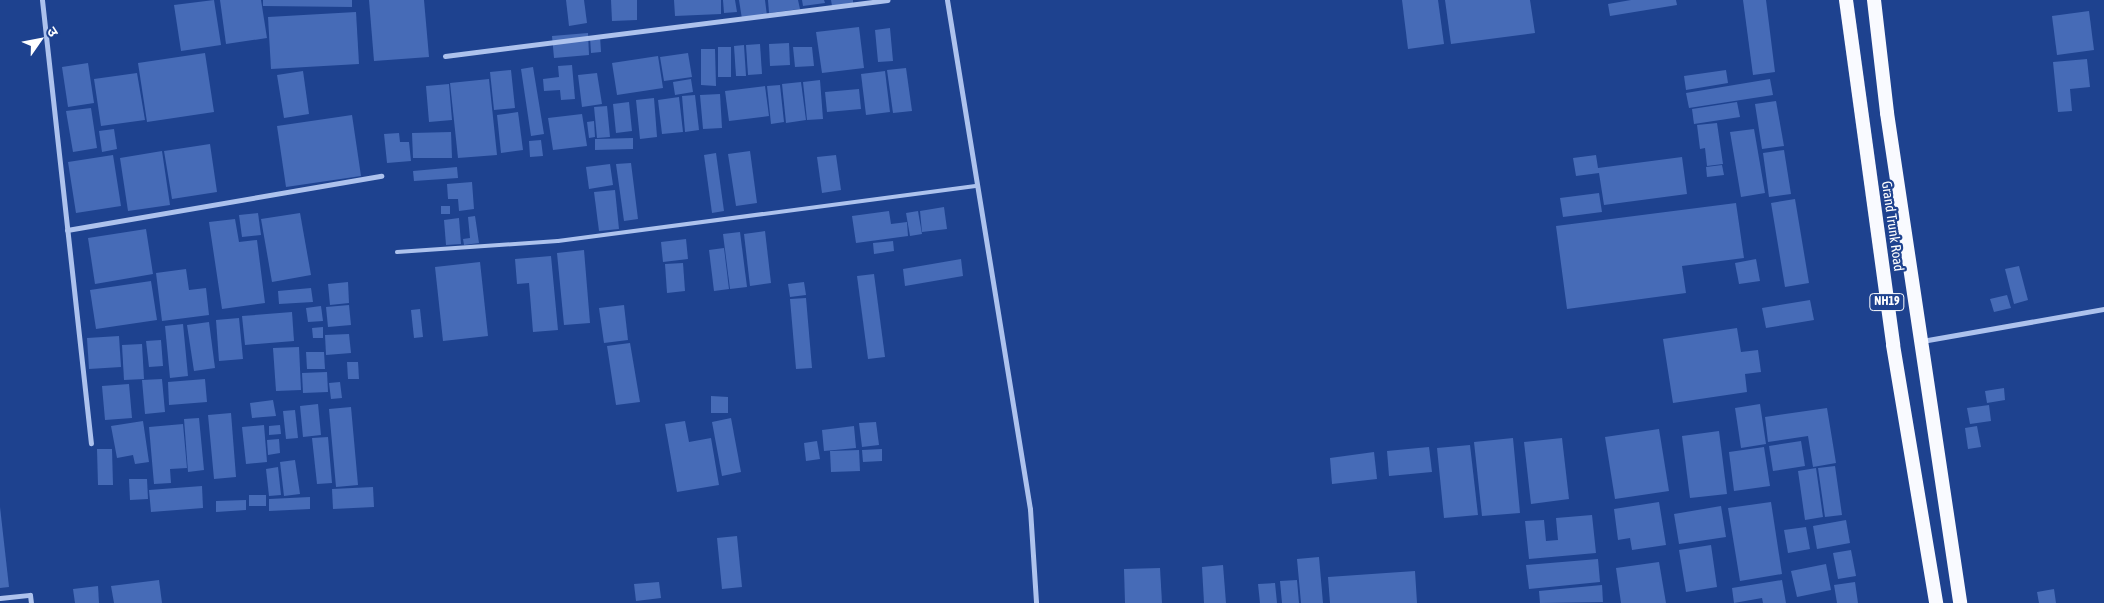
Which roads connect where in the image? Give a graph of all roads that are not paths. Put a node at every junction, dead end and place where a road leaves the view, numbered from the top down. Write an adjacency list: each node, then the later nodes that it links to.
1 (42, 0): 9 (street)
2 (887, 0): 6 (street)
3 (947, 0): 8 (street)
4 (1846, 0): 17 (highway, Grand Trunk Road / NH19)
5 (1874, 0): 12 (highway, Grand Trunk Road / NH19)
6 (445, 56)
7 (381, 176): 9 (street)
8 (976, 186): 10 (lane); 16 (street)
9 (67, 230): 13 (street)
10 (397, 252)
11 (2104, 310): 12 (street)
12 (1920, 341): 18 (highway, Grand Trunk Road / NH19)
13 (91, 443)
14 (0, 598): 15 (street)
15 (31, 603)
16 (1036, 603)
17 (1936, 603)
18 (1960, 603)

